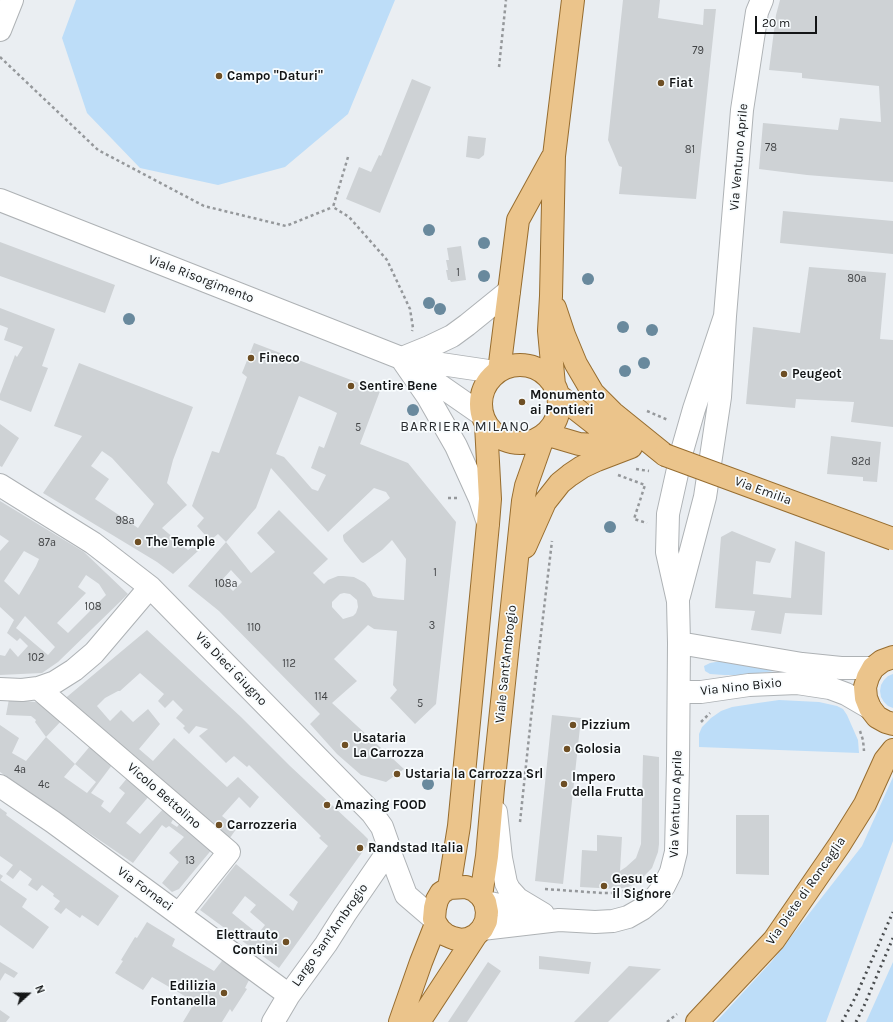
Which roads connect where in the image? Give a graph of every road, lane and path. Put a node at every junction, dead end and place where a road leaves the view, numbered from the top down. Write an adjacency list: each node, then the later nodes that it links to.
1 (12, 0): 5 (street)
2 (506, 0): 7 (path)
3 (573, 0): 9 (main road)
4 (762, 0): 14 (street, Via Ventuno Aprile)
5 (0, 30)
6 (0, 57): 11 (path)
7 (499, 67)
8 (348, 156): 11 (path)
9 (554, 156): 12 (main road); 13 (main road)
10 (0, 200): 16 (street, Viale Risorgimento)
11 (333, 207): 15 (path)
12 (509, 291): 16 (street); 17 (main road)
13 (551, 296): 18 (main road); 24 (main road)
14 (725, 316): 33 (street, Via Ventuno Aprile); 33 (street, Via Ventuno Aprile)
15 (413, 328)
16 (401, 358): 17 (street, Viale Risorgimento); 20 (street, Viale Risorgimento); 27 (street)
17 (497, 372): 18 (main road); 20 (main road)
18 (556, 390): 22 (main road); 23 (main road, Via Emilia)
19 (641, 409): 21 (path)
20 (484, 420): 22 (main road); 27 (main road)
21 (670, 421)
22 (544, 435): 23 (main road, Via Emilia); 31 (main road, Viale Sant'Ambrogio)
23 (632, 458): 24 (main road, Via Emilia); 24 (path); 31 (main road)
24 (660, 463): 30 (main road, Via Emilia, bridge)
25 (614, 473): 28 (path)
26 (0, 485): 32 (street, Via Dieci Giugno)
27 (488, 524): 51 (main road)
28 (648, 524)
29 (552, 538): 47 (path)
30 (893, 539)
31 (517, 566): 46 (main road, Viale Sant'Ambrogio)
32 (150, 587): 37 (street); 48 (street, Via Dieci Giugno)
33 (678, 602): 34 (street, Via Ventuno Aprile)
34 (679, 643): 36 (street, Via Nino Bixio); 39 (street, Via Ventuno Aprile)
35 (893, 657): 36 (main road)
36 (873, 668): 40 (main road)
37 (38, 688): 38 (street); 54 (street, Vicolo Bettolino)
38 (0, 689)
39 (679, 692): 40 (street, Via Nino Bixio); 55 (street, Via Ventuno Aprile)
40 (870, 708): 43 (main road)
41 (713, 711): 42 (path)
42 (699, 723)
43 (890, 723): 44 (main road, Via Diete di Roncaglia)
44 (889, 755): 59 (main road, Via Diete di Roncaglia)
45 (0, 786): 54 (street, Via Fornaci)
46 (493, 788): 53 (main road, Viale Sant'Ambrogio); 55 (street, Via Ventuno Aprile)
47 (520, 828)
48 (389, 850): 52 (street, Via Dieci Giugno); 58 (street, Largo Sant'Ambrogio)
49 (636, 887): 50 (path)
50 (539, 888)
51 (445, 890): 52 (street); 53 (main road); 56 (main road)
52 (410, 899): 56 (street, Via Dieci Giugno)
53 (483, 899): 55 (street, Via Ventuno Aprile); 57 (main road, Viale Sant'Ambrogio)
54 (179, 914): 58 (street, Via Fornaci)
55 (551, 917): 57 (street, Via Ventuno Aprile)
56 (435, 922): 57 (main road); 61 (main road)
57 (479, 932): 62 (main road, Viale Sant'Ambrogio)
58 (289, 995): 60 (street, Largo Sant'Ambrogio)
59 (703, 1016)
60 (273, 1022)
61 (400, 1022)
62 (418, 1022)

